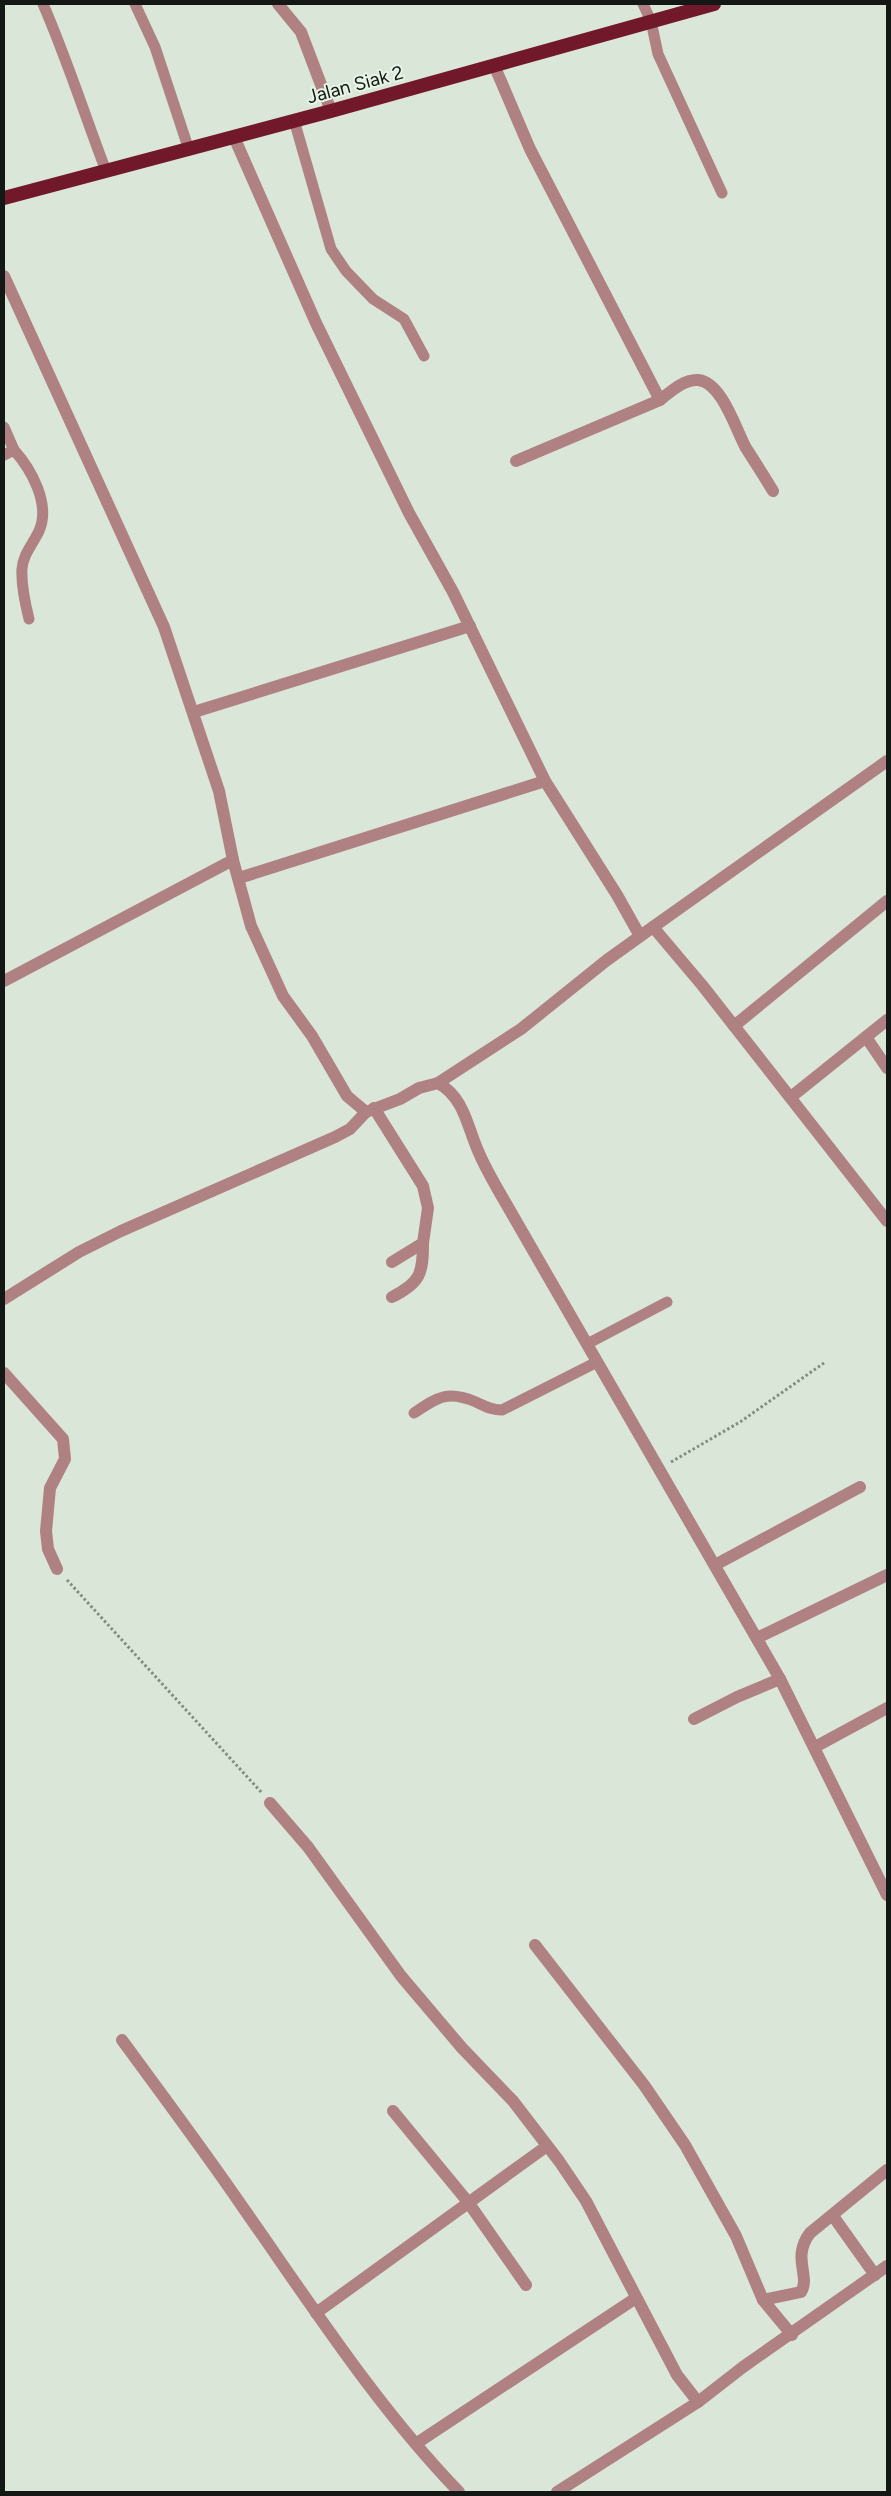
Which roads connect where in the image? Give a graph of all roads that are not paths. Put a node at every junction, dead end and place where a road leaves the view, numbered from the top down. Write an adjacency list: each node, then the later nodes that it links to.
1 (43, 4): 12 (lane)
2 (135, 4): 11 (lane)
3 (278, 4): 8 (street)
4 (643, 4): 6 (lane)
5 (714, 4): 6 (highway, Jalan Siak 2)
6 (651, 21): 7 (highway, Jalan Siak 2); 13 (lane)
7 (494, 65): 8 (highway, Jalan Siak 2); 17 (street)
8 (330, 111): 9 (highway, Jalan Siak 2)
9 (294, 120): 10 (highway, Jalan Siak 2); 16 (lane)
10 (234, 137): 11 (highway, Jalan Siak 2); 23 (street)
11 (189, 150): 12 (highway, Jalan Siak 2)
12 (106, 172): 14 (highway, Jalan Siak 2)
13 (722, 194)
14 (4, 198)
15 (4, 276): 24 (street)
16 (424, 356)
17 (660, 400): 20 (street); 21 (street)
18 (4, 427): 19 (lane)
19 (9, 452): 22 (lane)
20 (516, 461)
21 (773, 491)
22 (29, 619)
23 (470, 626): 24 (street); 26 (street)
24 (194, 712): 27 (street)
25 (887, 761): 30 (street)
26 (545, 781): 28 (street); 31 (street)
27 (233, 860): 28 (street); 32 (street)
28 (239, 878): 39 (street)
29 (887, 901): 34 (street)
30 (653, 927): 31 (street); 34 (street)
31 (640, 936): 37 (street)
32 (4, 981)
33 (887, 1020): 35 (street)
34 (734, 1026): 38 (street)
35 (866, 1037): 36 (street); 38 (street)
36 (887, 1068)
37 (438, 1083): 39 (street); 46 (street)
38 (791, 1097): 40 (street)
39 (370, 1110): 41 (street); 44 (street)
40 (887, 1221)
41 (423, 1243): 42 (street); 43 (street)
42 (392, 1262)
43 (392, 1297)
44 (4, 1300)
45 (666, 1302): 46 (lane)
46 (587, 1344): 47 (street)
47 (597, 1362): 49 (lane); 51 (street)
48 (4, 1373): 52 (street)
49 (414, 1413)
50 (860, 1487): 51 (street)
51 (715, 1565): 54 (street)
52 (57, 1569)
53 (887, 1575): 54 (street)
54 (757, 1638): 55 (street)
55 (780, 1679): 57 (street); 58 (street)
56 (887, 1708): 58 (street)
57 (694, 1719)
58 (815, 1747): 60 (street)
59 (270, 1803): 64 (street)
60 (887, 1895)
61 (535, 1945): 72 (street)
62 (122, 2040): 73 (street)
63 (392, 2111): 66 (street)
64 (547, 2146): 66 (street); 71 (street)
65 (887, 2170): 67 (street)
66 (468, 2202): 70 (street); 73 (street)
67 (833, 2216): 69 (street); 72 (street)
68 (887, 2266): 69 (street)
69 (875, 2275): 74 (street)
70 (526, 2285)
71 (636, 2298): 75 (street); 76 (street)
72 (763, 2300): 74 (street)
73 (316, 2313): 76 (street)
74 (792, 2335): 75 (street)
75 (698, 2402): 78 (street)
76 (416, 2443): 77 (street)
77 (459, 2492)
78 (557, 2492)

